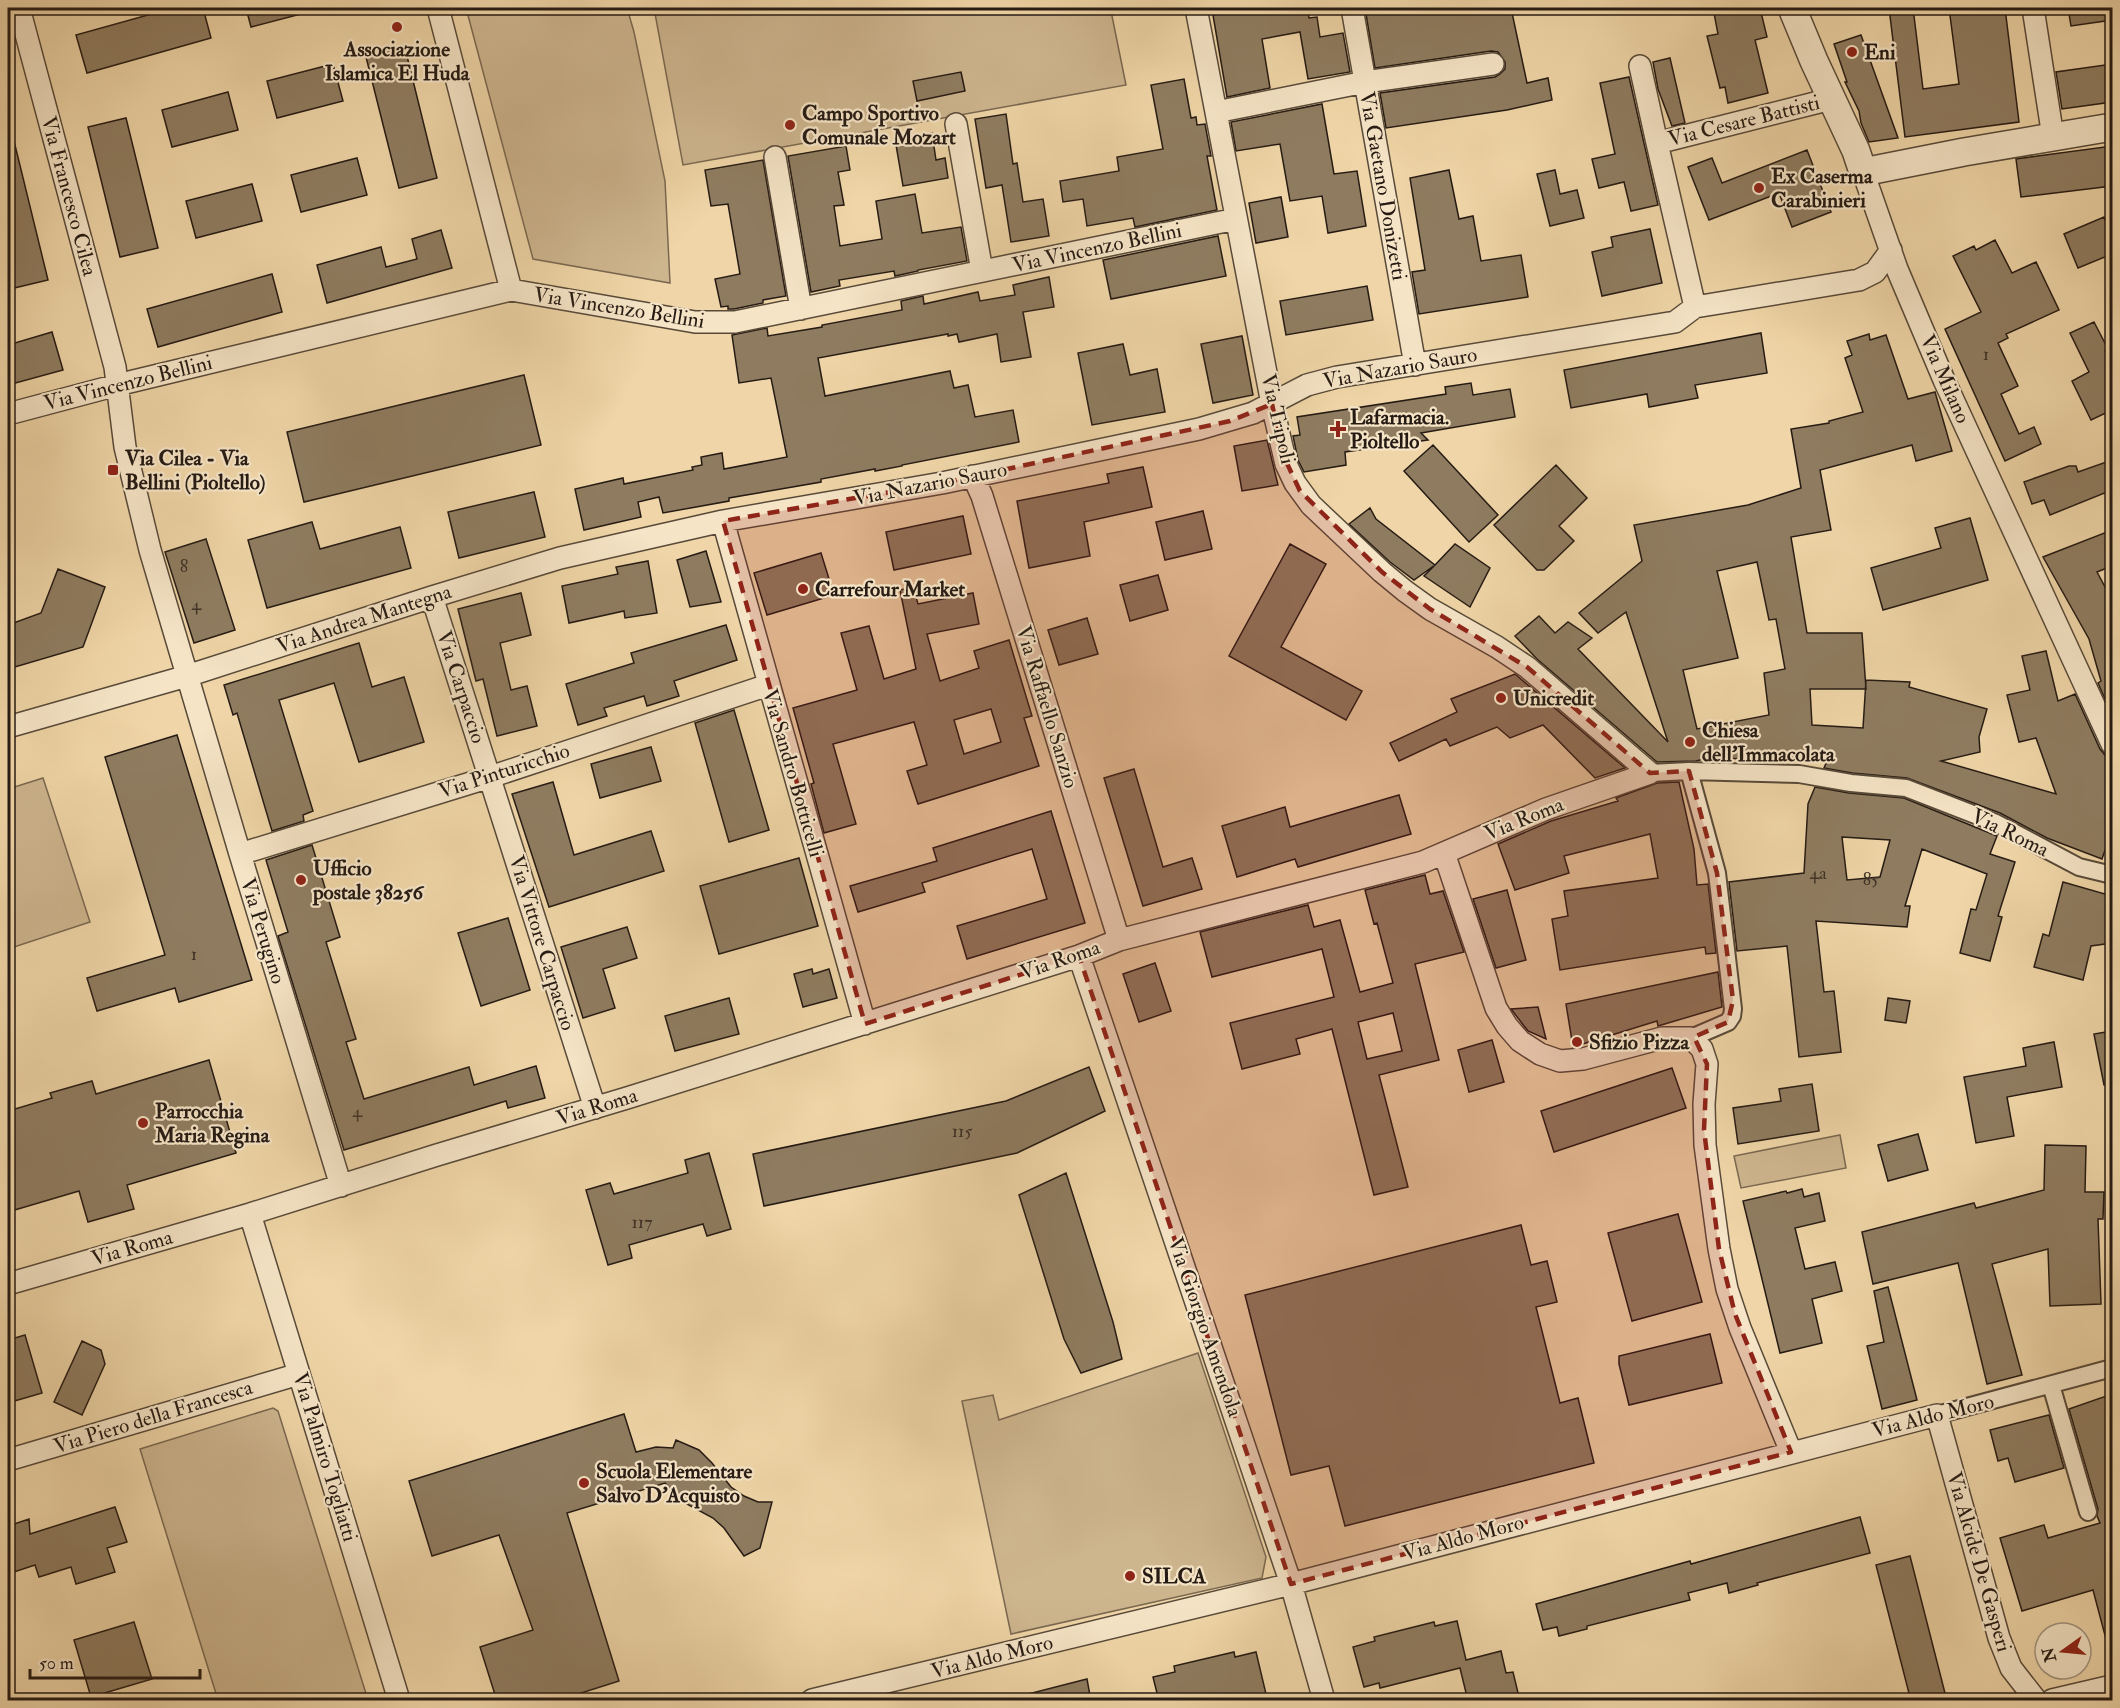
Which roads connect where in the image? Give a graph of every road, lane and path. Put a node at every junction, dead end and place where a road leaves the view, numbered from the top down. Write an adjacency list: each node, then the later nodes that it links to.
1 (438, 8): 21 (street)
2 (1196, 8): 11 (street, Via Tripoli)
3 (1352, 8): 9 (street, Via Gaetano Donizetti)
4 (1792, 8): 10 (street, Via Milano)
5 (2033, 8): 14 (street)
6 (19, 9): 25 (street, Via Francesco Cilea)
7 (1493, 64): 9 (street)
8 (1640, 66): 15 (street, Via Cesare Battisti)
9 (1365, 82): 11 (street); 24 (street, Via Gaetano Donizetti)
10 (1831, 99): 15 (street, Via Cesare Battisti); 17 (street, Via Milano)
11 (1216, 112): 18 (street, Via Tripoli)
12 (956, 124): 20 (street)
13 (2112, 128): 14 (street)
14 (2054, 137): 17 (street)
15 (1657, 143): 22 (street, Via Cesare Battisti)
16 (775, 156): 23 (street)
17 (1863, 172): 19 (street, Via Milano)
18 (1236, 219): 20 (street, Via Vincenzo Bellini); 26 (street, Via Tripoli)
19 (1891, 250): 22 (street, Via Nazario Sauro); 34 (street, Via Milano)
20 (982, 271): 23 (street, Via Vincenzo Bellini)
21 (511, 290): 23 (street, Via Vincenzo Bellini); 25 (street, Via Vincenzo Bellini)
22 (1695, 307): 24 (street, Via Nazario Sauro)
23 (801, 309)
24 (1416, 365): 26 (street, Via Nazario Sauro)
25 (117, 385): 27 (street, Via Vincenzo Bellini); 31 (street, Via Francesco Cilea)
26 (1272, 404): 28 (street, Via Nazario Sauro); 36 (street, Via Tripoli)
27 (8, 414)
28 (973, 476): 29 (street, Via Nazario Sauro); 41 (street, Via Raffaello Sanzio)
29 (723, 521): 30 (street, Via Andrea Mantegna); 32 (street, Via Sandro Botticelli)
30 (432, 597): 31 (street, Via Andrea Mantegna); 37 (street, Via Carpaccio)
31 (187, 676): 33 (street, Via Andrea Mantegna); 39 (street, Via Perugino)
32 (768, 685): 37 (street, Via Pinturicchio); 43 (street, Via Sandro Botticelli)
33 (8, 727)
34 (2112, 745)
35 (1689, 771): 36 (street, Via Roma); 40 (street, Via Roma); 44 (street)
36 (1650, 773): 38 (street, Via Roma)
37 (490, 777): 39 (street, Via Pinturicchio); 45 (street, Via Vittore Carpaccio)
38 (1444, 853): 41 (street, Via Roma); 44 (street)
39 (240, 854): 46 (street, Via Perugino)
40 (2112, 875)
41 (1119, 940): 42 (street, Via Roma)
42 (1079, 956): 43 (street, Via Roma); 56 (street, Via Giorgio Amendola)
43 (865, 1024): 45 (street, Via Roma)
44 (1691, 1038): 53 (street)
45 (595, 1108): 46 (street, Via Roma)
46 (341, 1186): 47 (street, Via Roma)
47 (250, 1214): 48 (street, Via Roma); 50 (street, Via Palmiro Togliatti)
48 (8, 1284)
49 (2112, 1368): 51 (street, Via Aldo Moro)
50 (299, 1374): 54 (street, Via Piero della Francesca); 58 (street, Via Palmiro Togliatti)
51 (2051, 1385): 52 (street, Via Aldo Moro); 55 (street)
52 (1937, 1415): 53 (street, Via Aldo Moro); 61 (street, Via Alcide De Gasperi)
53 (1791, 1452): 56 (street, Via Aldo Moro)
54 (8, 1460)
55 (2088, 1512)
56 (1291, 1584): 59 (street, Via Aldo Moro); 60 (street, Via Giorgio Amendola)
57 (2112, 1686): 62 (street)
58 (399, 1701)
59 (812, 1701)
60 (1324, 1701)
61 (2036, 1701)
62 (2052, 1701)

